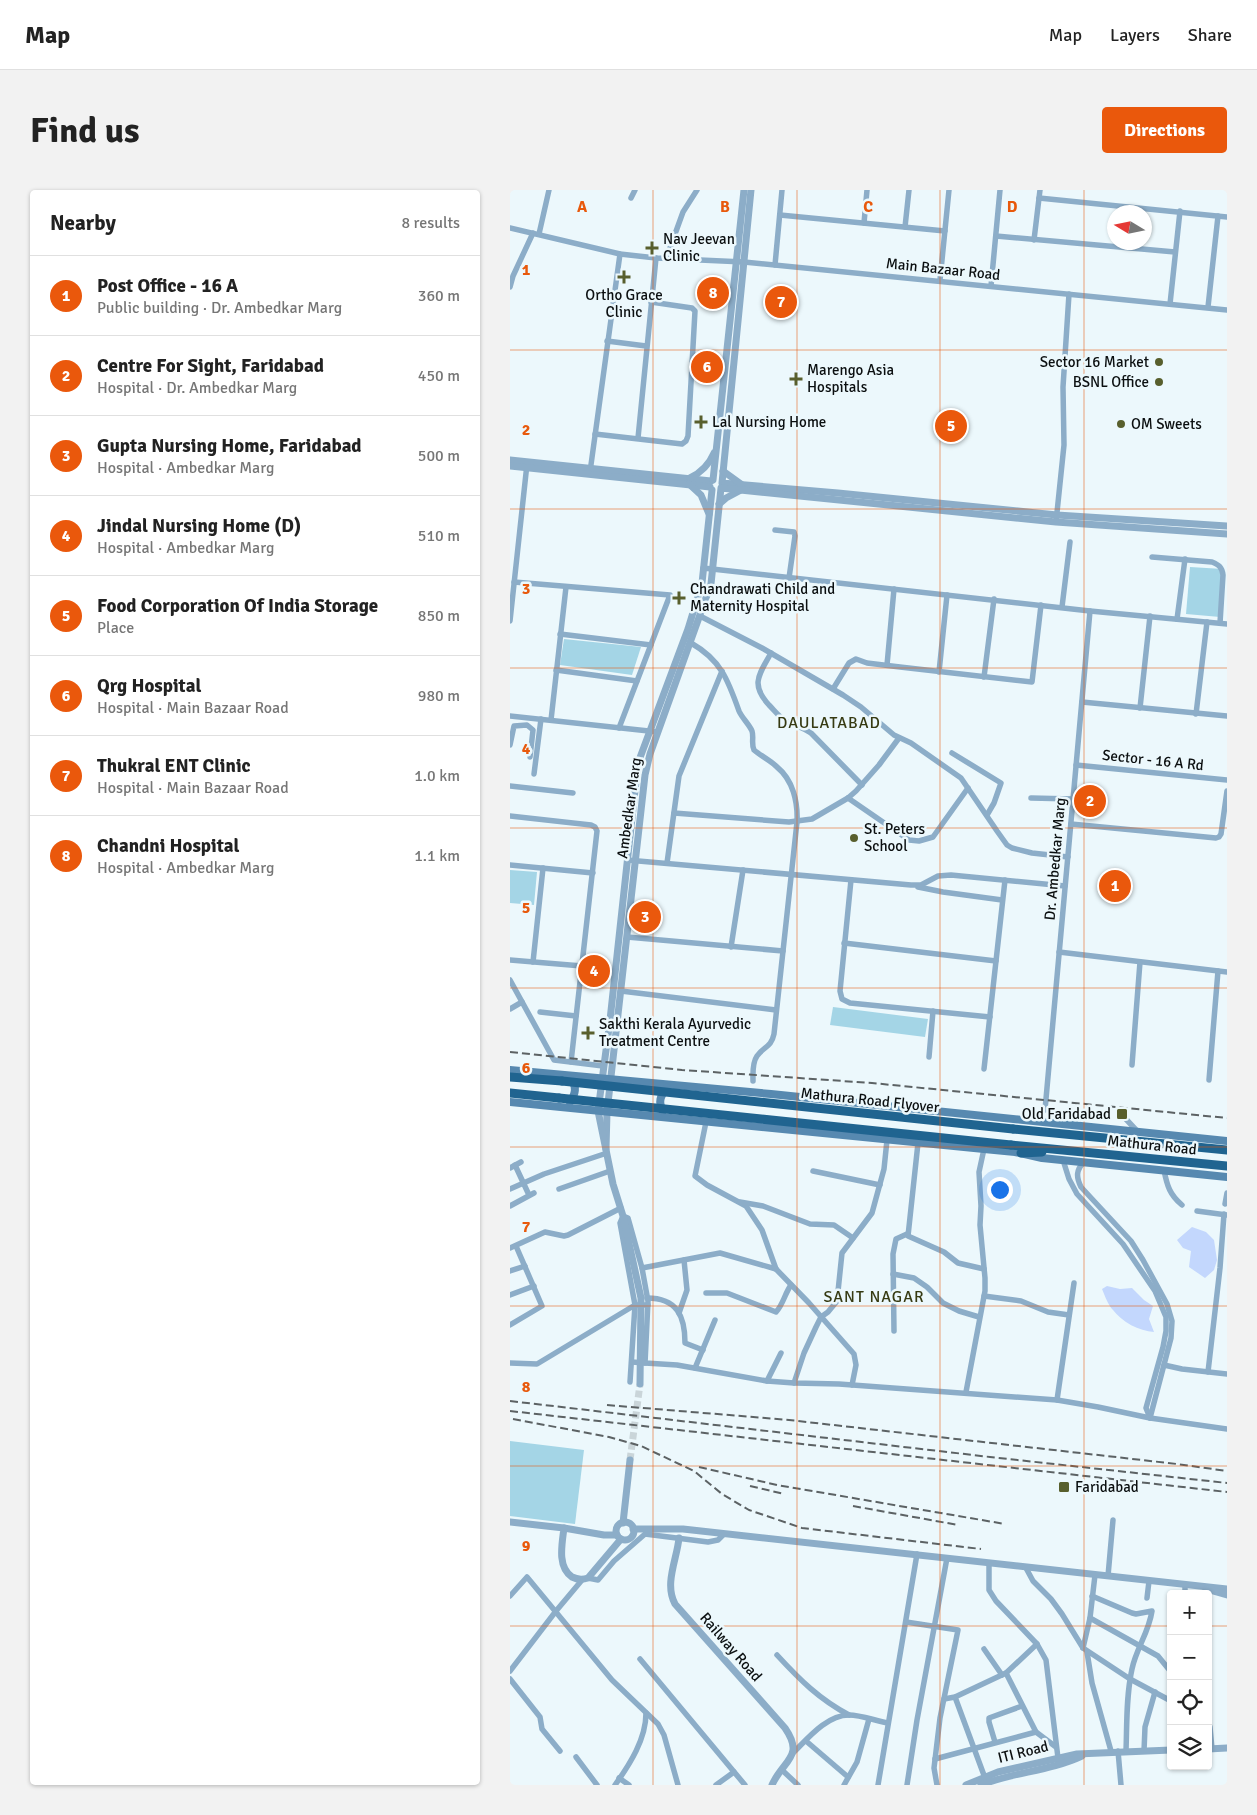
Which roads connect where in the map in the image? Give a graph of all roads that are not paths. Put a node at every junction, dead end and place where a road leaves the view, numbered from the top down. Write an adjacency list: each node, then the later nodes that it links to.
1 (549, 190): 22 (street)
2 (635, 190): 12 (street)
3 (697, 190): 28 (street)
4 (744, 190): 29 (street, Ambedkar Marg)
5 (751, 190): 29 (street, Ambedkar Marg)
6 (782, 190): 15 (street)
7 (867, 190): 18 (street)
8 (909, 190): 19 (street)
9 (949, 190): 21 (street)
10 (1000, 190): 23 (street)
11 (1040, 190): 13 (street)
12 (631, 198)
13 (1039, 198): 14 (street); 24 (street)
14 (1180, 211): 16 (street); 25 (street)
15 (780, 215): 18 (street); 30 (street)
16 (1218, 216): 17 (street); 37 (street)
17 (1227, 217)
18 (864, 223): 19 (street)
19 (905, 227): 21 (street)
20 (510, 228): 22 (street, Main Bazaar Road)
21 (945, 230): 31 (street)
22 (536, 234): 26 (street, Main Bazaar Road); 33 (street)
23 (996, 236): 24 (street); 32 (street)
24 (1034, 240): 25 (street)
25 (1175, 252): 36 (street)
26 (620, 254): 27 (street, Main Bazaar Road); 39 (street)
27 (656, 258): 28 (street, Main Bazaar Road); 35 (street)
28 (666, 259): 29 (street, Main Bazaar Road)
29 (740, 262): 30 (street, Main Bazaar Road); 43 (street, Ambedkar Marg); 48 (street, Ambedkar Marg)
30 (775, 265): 31 (street, Main Bazaar Road)
31 (940, 280): 32 (street, Main Bazaar Road)
32 (991, 286): 34 (street, Main Bazaar Road)
33 (510, 287)
34 (1069, 294): 36 (street, Main Bazaar Road); 55 (street)
35 (651, 302): 40 (street); 42 (street)
36 (1170, 304): 37 (street, Main Bazaar Road)
37 (1208, 307): 38 (street, Main Bazaar Road)
38 (1227, 310)
39 (607, 341): 40 (street); 41 (street)
40 (646, 346): 42 (street)
41 (595, 434): 42 (street); 47 (street)
42 (638, 438)
43 (718, 444): 49 (street); 50 (street, Ambedkar Marg)
44 (510, 460): 45 (street)
45 (527, 464): 46 (street); 47 (street); 65 (street)
46 (510, 466)
47 (590, 471): 49 (street)
48 (723, 472): 51 (street, Ambedkar Marg); 52 (street)
49 (689, 481): 50 (street); 54 (street)
50 (712, 484): 51 (street); 51 (street); 54 (street, Ambedkar Marg)
51 (722, 486): 52 (street); 53 (street, Ambedkar Marg)
52 (742, 487): 53 (street); 55 (street)
53 (719, 504): 63 (street, Ambedkar Marg)
54 (709, 517): 62 (street, Ambedkar Marg)
55 (1057, 519): 56 (street); 58 (street)
56 (1227, 526)
57 (775, 530): 64 (street)
58 (1227, 534)
59 (1070, 542): 71 (street)
60 (1152, 557): 61 (street)
61 (1185, 559): 75 (street); 78 (street)
62 (703, 568): 63 (street); 99 (street, Ambedkar Marg)
63 (712, 570): 64 (street); 73 (street, Ambedkar Marg)
64 (789, 578): 67 (street)
65 (514, 582): 66 (street); 76 (street)
66 (566, 587): 80 (street); 82 (street)
67 (894, 589): 68 (street); 84 (street)
68 (947, 595): 69 (street); 87 (street)
69 (994, 599): 70 (street); 88 (street)
70 (1041, 605): 71 (street); 88 (street)
71 (1062, 607): 72 (street)
72 (1090, 610): 74 (street); 91 (street, Dr. Ambedkar Marg)
73 (700, 616): 81 (street, Ambedkar Marg); 83 (street)
74 (1150, 616): 75 (street); 92 (street)
75 (1178, 619): 77 (street)
76 (510, 621)
77 (1207, 622): 78 (street); 93 (street)
78 (1220, 623): 79 (street)
79 (1227, 624)
80 (560, 634): 82 (street); 85 (street)
81 (691, 643): 86 (street); 99 (street, Ambedkar Marg)
82 (651, 645): 89 (street)
83 (771, 653): 90 (street); 107 (street)
84 (887, 666): 87 (street); 90 (street)
85 (556, 670): 89 (street); 97 (street)
86 (722, 671): 115 (street); 118 (street)
87 (939, 672): 88 (street)
88 (984, 677)
89 (637, 681): 98 (street)
90 (833, 689): 100 (street)
91 (1082, 702): 92 (street); 104 (street, Dr. Ambedkar Marg)
92 (1140, 708): 93 (street)
93 (1196, 714): 95 (street)
94 (510, 716): 96 (street)
95 (1227, 716)
96 (541, 719): 97 (street); 105 (street)
97 (551, 720): 98 (street)
98 (620, 728): 99 (street)
99 (654, 731): 121 (street, Ambedkar Marg); 122 (street, Ambedkar Marg)
100 (899, 738): 107 (street); 109 (street)
101 (510, 745): 103 (street)
102 (952, 753): 117 (street)
103 (530, 758)
104 (1076, 765): 106 (street, Sector - 16 A Rd); 114 (street, Dr. Ambedkar Marg)
105 (534, 774)
106 (1227, 780)
107 (862, 785): 112 (street)
108 (510, 786): 111 (street)
109 (968, 788): 112 (street); 117 (street)
110 (1227, 791): 119 (street)
111 (573, 793)
112 (848, 798): 118 (street)
113 (1031, 798): 114 (street)
114 (1073, 800): 119 (street, Dr. Ambedkar Marg)
115 (674, 813): 118 (street); 123 (street)
116 (510, 816): 127 (street)
117 (987, 816): 120 (street)
118 (797, 822): 128 (street)
119 (1071, 824): 120 (street, Dr. Ambedkar Marg)
120 (1068, 857): 132 (street, Dr. Ambedkar Marg)
121 (627, 860): 122 (street); 158 (street, Ambedkar Marg)
122 (635, 860): 123 (street); 134 (street, Ambedkar Marg)
123 (667, 863): 126 (street)
124 (510, 865): 125 (street)
125 (543, 868): 127 (street); 141 (street)
126 (743, 870): 128 (street); 136 (street)
127 (593, 873): 143 (street)
128 (791, 874): 129 (street); 137 (street)
129 (851, 880): 131 (street); 135 (street)
130 (1004, 880): 131 (street); 132 (street); 133 (street)
131 (911, 886): 133 (street)
132 (1065, 886): 138 (street, Dr. Ambedkar Marg)
133 (1002, 900): 140 (street)
134 (627, 937): 136 (street); 147 (street, Ambedkar Marg)
135 (844, 943): 140 (street); 151 (street)
136 (731, 946): 137 (street)
137 (783, 951): 150 (street)
138 (1059, 952): 142 (street); 172 (street, Dr. Ambedkar Marg)
139 (510, 960): 141 (street)
140 (996, 961): 154 (street)
141 (533, 962): 143 (street)
142 (1140, 962): 144 (street); 157 (street)
143 (582, 966): 153 (street)
144 (1218, 971): 145 (street); 166 (street)
145 (1227, 972)
146 (510, 980): 148 (street)
147 (620, 991): 150 (street); 165 (street, Ambedkar Marg)
148 (522, 1002): 149 (street); 156 (street)
149 (510, 1009)
150 (776, 1010): 167 (street)
151 (933, 1011): 154 (street); 155 (street)
152 (540, 1012): 153 (street)
153 (576, 1016): 156 (street)
154 (990, 1017): 159 (street)
155 (929, 1057)
156 (571, 1062): 158 (street)
157 (1132, 1065)
158 (603, 1066): 164 (street, Ambedkar Marg)
159 (984, 1069)
160 (510, 1070): 161 (main road)
161 (530, 1072): 162 (main road); 164 (main road)
162 (567, 1076): 164 (main road); 171 (main road)
163 (510, 1077): 183 (highway, Mathura Road Flyover, bridge)
164 (602, 1078): 165 (main road); 173 (street, Ambedkar Marg)
165 (611, 1080): 168 (main road); 174 (street, Ambedkar Marg)
166 (1209, 1080)
167 (753, 1081)
168 (670, 1085): 175 (main road); 178 (main road)
169 (510, 1093): 185 (highway, Mathura Road Flyover, bridge)
170 (510, 1102): 171 (main road)
171 (563, 1107): 173 (main road)
172 (1045, 1110)
173 (598, 1111): 174 (main road); 184 (street, Ambedkar Marg)
174 (608, 1112): 175 (main road); 184 (street, Ambedkar Marg)
175 (666, 1118): 177 (main road)
176 (1124, 1118): 178 (street)
177 (706, 1122): 179 (main road); 200 (street)
178 (1138, 1132): 180 (main road)
179 (887, 1140): 181 (main road); 196 (street)
180 (1227, 1141)
181 (918, 1143): 182 (main road); 208 (street)
182 (984, 1149): 186 (main road); 215 (street)
183 (1227, 1150)
184 (607, 1151): 192 (street); 195 (street)
185 (1075, 1151): 186 (highway); 190 (highway, Mathura Road)
186 (1020, 1153): 187 (main road)
187 (1064, 1160): 188 (main road); 252 (street)
188 (1084, 1162): 191 (main road); 241 (street)
189 (515, 1165): 195 (street)
190 (1227, 1166)
191 (1164, 1170): 194 (main road); 203 (street)
192 (610, 1171): 198 (street); 204 (street)
193 (813, 1171): 196 (street)
194 (1227, 1177)
195 (522, 1182): 197 (street); 202 (street)
196 (880, 1185): 209 (street)
197 (510, 1189)
198 (559, 1189)
199 (1227, 1193): 201 (street)
200 (739, 1202): 209 (street); 217 (street)
201 (1225, 1204)
202 (510, 1206)
203 (1182, 1206)
204 (621, 1208): 207 (street); 210 (street)
205 (1197, 1211): 206 (street)
206 (1226, 1214): 216 (street)
207 (623, 1216): 214 (street); 227 (street); 247 (street)
208 (907, 1234): 215 (street); 219 (street)
209 (852, 1238): 231 (street)
210 (516, 1246): 211 (street); 213 (street)
211 (510, 1248)
212 (684, 1260): 214 (street); 217 (street); 229 (street)
213 (525, 1266): 218 (street); 222 (street)
214 (642, 1268): 226 (street)
215 (984, 1268): 225 (street)
216 (1224, 1268): 243 (street)
217 (776, 1269): 221 (street)
218 (510, 1271)
219 (893, 1274): 232 (street); 235 (street)
220 (1074, 1283): 230 (street)
221 (790, 1285): 223 (street); 231 (street)
222 (534, 1286): 224 (street); 234 (street)
223 (706, 1293)
224 (510, 1295)
225 (984, 1296): 230 (street); 232 (street)
226 (647, 1298): 228 (street); 229 (street)
227 (635, 1305): 228 (street, bridge); 238 (street); 239 (street)
228 (648, 1305): 240 (street)
229 (679, 1313): 236 (street)
230 (1069, 1315): 251 (street)
231 (821, 1317): 248 (street); 249 (street)
232 (980, 1317): 250 (street)
233 (715, 1320): 236 (street)
234 (510, 1325)
235 (894, 1331)
236 (702, 1350): 242 (street)
237 (781, 1352): 245 (street)
238 (510, 1362)
239 (632, 1362): 240 (street, bridge); 246 (street)
240 (646, 1363): 242 (street)
241 (1164, 1365): 243 (street); 252 (street)
242 (695, 1368): 245 (street)
243 (1208, 1372): 244 (street)
244 (1227, 1374)
245 (767, 1381): 248 (street)
246 (630, 1382)
247 (640, 1384)
248 (794, 1384): 249 (street)
249 (852, 1385): 250 (street)
250 (966, 1392): 251 (street)
251 (1057, 1400): 252 (street)
252 (1150, 1418): 253 (street)
253 (1227, 1429)
254 (630, 1460): 257 (street)
255 (1113, 1520): 268 (street)
256 (510, 1522): 258 (street)
257 (623, 1523): 259 (street); 261 (street)
258 (564, 1528): 261 (street); 269 (street)
259 (633, 1529): 260 (street); 261 (street)
260 (724, 1534): 262 (street); 263 (street)
261 (619, 1537): 269 (street)
262 (679, 1538): 269 (street); 314 (street, Railway Road)
263 (917, 1554): 264 (street); 281 (street)
264 (947, 1558): 265 (street); 282 (street)
265 (989, 1563): 266 (street); 283 (street)
266 (1026, 1568): 267 (street); 286 (street)
267 (1095, 1575): 268 (street); 277 (street)
268 (1108, 1576): 270 (street)
269 (585, 1579): 279 (street)
270 (1149, 1581): 271 (street); 278 (street)
271 (1185, 1585): 272 (street); 274 (street)
272 (1196, 1586): 273 (street); 276 (street)
273 (1227, 1589)
274 (1185, 1590)
275 (512, 1593): 279 (street)
276 (1227, 1595)
277 (1092, 1596): 280 (street); 284 (street)
278 (1147, 1598)
279 (556, 1610): 290 (street); 299 (street)
280 (1090, 1618): 284 (street); 286 (street)
281 (906, 1622): 282 (street); 302 (street)
282 (935, 1626): 296 (street); 334 (street)
283 (1037, 1644): 291 (street); 306 (street)
284 (1140, 1647): 289 (street); 293 (street)
285 (984, 1649): 291 (street)
286 (1085, 1650): 293 (street); 312 (street)
287 (776, 1655): 300 (street)
288 (640, 1659): 320 (street)
289 (1167, 1666)
290 (510, 1672)
291 (1004, 1674): 295 (street); 298 (street)
292 (510, 1679): 311 (street)
293 (1130, 1679): 294 (street); 312 (street)
294 (1155, 1692): 297 (street); 313 (street)
295 (955, 1697): 296 (street); 307 (street)
296 (944, 1699): 318 (street)
297 (1167, 1699)
298 (1022, 1706): 303 (street); 305 (street)
299 (646, 1713): 322 (street); 327 (street)
300 (849, 1715): 301 (street); 304 (street)
301 (869, 1719): 302 (street); 321 (street)
302 (888, 1723): 333 (street)
303 (1036, 1732): 305 (street); 306 (street)
304 (806, 1741): 314 (street); 321 (street)
305 (995, 1742): 307 (street)
306 (1056, 1747): 317 (street)
307 (975, 1748): 318 (street); 323 (street)
308 (1227, 1748): 309 (street)
309 (1212, 1749)
310 (1167, 1750): 313 (street, ITI Road)
311 (560, 1751)
312 (1118, 1751): 313 (street, ITI Road); 315 (street, ITI Road); 338 (street)
313 (1144, 1751)
314 (794, 1752): 319 (street)
315 (1089, 1753): 317 (street, ITI Road); 337 (street, ITI Road)
316 (576, 1757): 324 (street)
317 (1058, 1758): 323 (street, ITI Road)
318 (936, 1759): 335 (street)
319 (782, 1770): 330 (street); 331 (street)
320 (734, 1772): 328 (street); 329 (street)
321 (848, 1777): 332 (street)
322 (619, 1778): 325 (street); 326 (street)
323 (985, 1778): 336 (street, ITI Road)
324 (597, 1785)
325 (614, 1785)
326 (629, 1785)
327 (678, 1785)
328 (716, 1785)
329 (745, 1785)
330 (772, 1785)
331 (798, 1785)
332 (844, 1785)
333 (878, 1785)
334 (907, 1785)
335 (937, 1785)
336 (966, 1785)
337 (981, 1785)
338 (1121, 1785)

